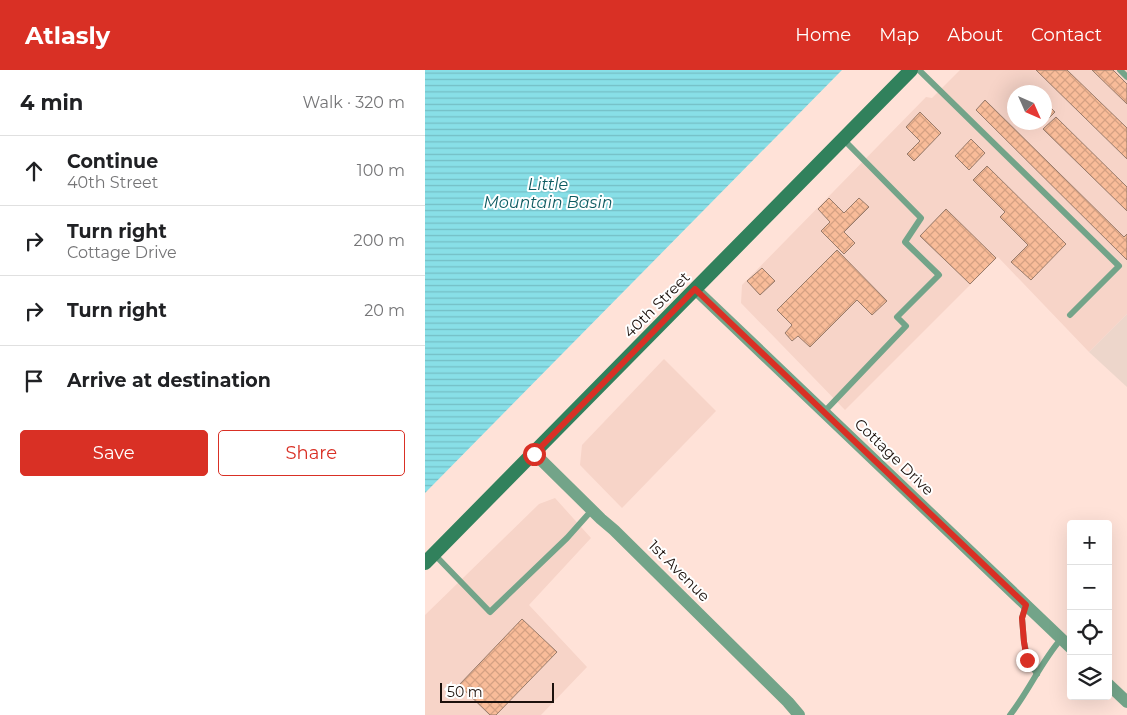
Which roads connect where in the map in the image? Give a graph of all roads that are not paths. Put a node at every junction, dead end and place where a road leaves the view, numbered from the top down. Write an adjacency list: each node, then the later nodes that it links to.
1 (911, 70): 5 (main road, 40th Street)
2 (919, 70): 7 (lane)
3 (1121, 70): 4 (lane)
4 (1127, 77)
5 (843, 140): 6 (main road, 40th Street); 8 (lane)
6 (695, 289): 8 (street, Cottage Drive); 9 (main road, 40th Street)
7 (1069, 315)
8 (824, 412): 12 (street, Cottage Drive)
9 (534, 454): 10 (street, 1st Avenue); 11 (main road, 40th Street)
10 (592, 510): 11 (lane); 18 (street, 1st Avenue)
11 (430, 559)
12 (1026, 605): 13 (street, Cottage Drive); 15 (lane)
13 (1061, 639): 14 (street, Cottage Drive); 15 (lane)
14 (1067, 644)
15 (1037, 674): 19 (lane)
16 (1112, 688): 17 (street)
17 (1127, 702)
18 (799, 715)
19 (1011, 715)

